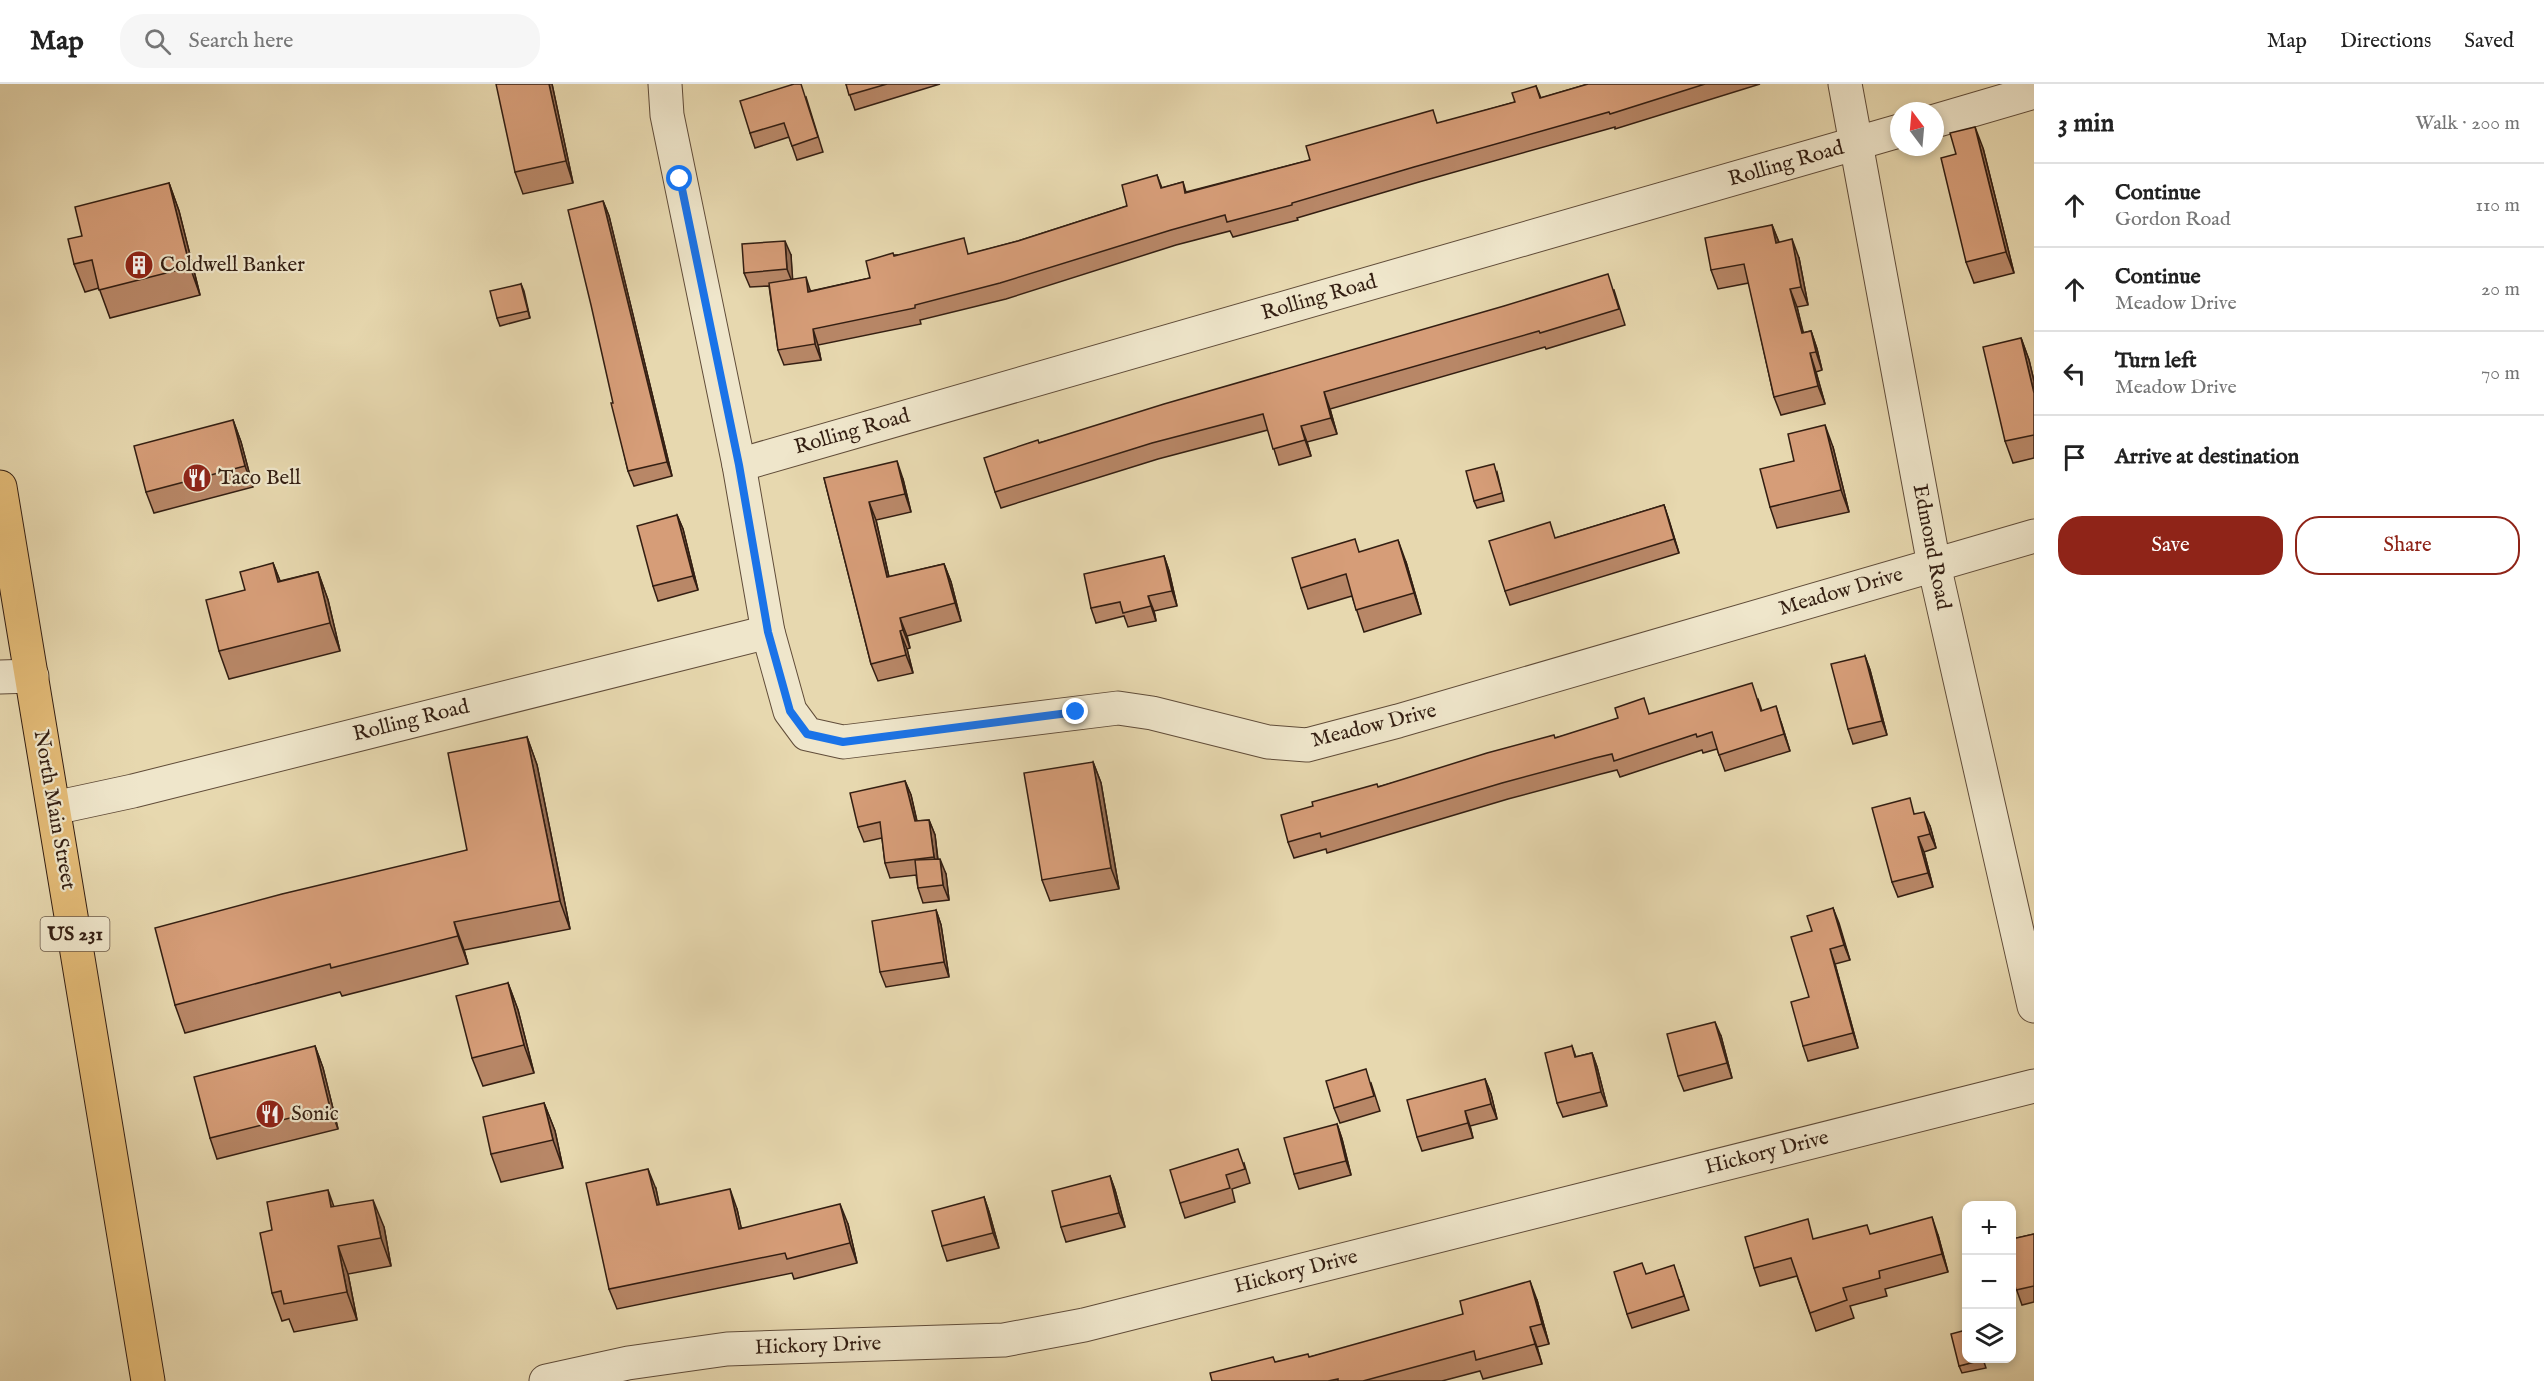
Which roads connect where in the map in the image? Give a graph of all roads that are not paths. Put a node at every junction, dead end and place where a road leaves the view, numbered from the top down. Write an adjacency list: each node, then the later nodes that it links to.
1 (665, 84): 7 (street, Meadow Drive)
2 (1845, 84): 6 (street, Edmond Road)
3 (2034, 92): 4 (street)
4 (1944, 118)
5 (1890, 134): 6 (street, Rolling Road)
6 (1857, 143): 7 (street, Rolling Road); 10 (street, Edmond Road)
7 (739, 465): 11 (street, Meadow Drive)
8 (0, 487): 12 (highway, North Main Street / US 231)
9 (2034, 536): 10 (street, Meadow Drive)
10 (1934, 565): 11 (street, Meadow Drive); 14 (street, Edmond Road)
11 (768, 632): 13 (street, Rolling Road)
12 (16, 677): 13 (highway, North Main Street / US 231)
13 (54, 808): 16 (highway, North Main Street / US 231)
14 (2034, 1006)
15 (2034, 1086): 17 (street, Hickory Drive)
16 (148, 1381)
17 (546, 1381)

